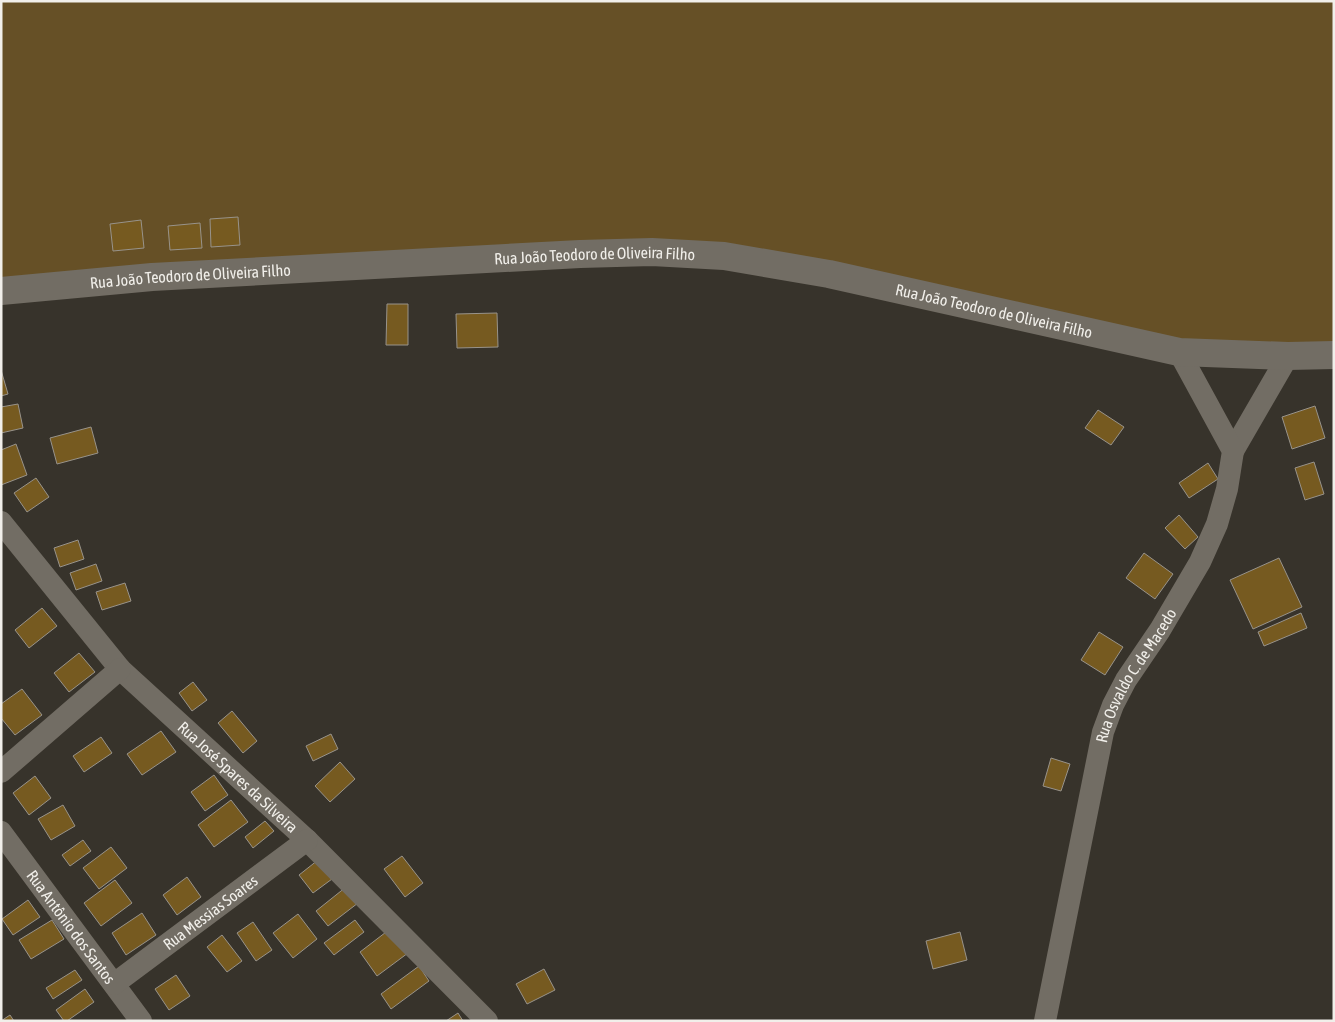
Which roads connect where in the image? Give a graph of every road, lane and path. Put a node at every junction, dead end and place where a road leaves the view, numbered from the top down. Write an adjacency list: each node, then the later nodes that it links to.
1 (1, 291): 2 (street, Rua João Teodoro de Oliveira Filho)
2 (1179, 352): 4 (street, Rua João Teodoro de Oliveira Filho); 5 (street)
3 (1334, 355): 4 (street, Rua João Teodoro de Oliveira Filho)
4 (1288, 356): 5 (street)
5 (1233, 451): 14 (street, Rua Osvaldo C. de Macedo)
6 (1, 522): 7 (street, Rua José Spares da Silveira)
7 (120, 669): 8 (street); 10 (street, Rua José Spares da Silveira)
8 (1, 772)
9 (1, 832): 11 (street, Rua Antônio dos Santos)
10 (307, 840): 11 (street, Rua Messias Soares); 13 (street, Rua José Spares da Silveira)
11 (114, 984): 12 (street, Rua Antônio dos Santos)
12 (141, 1021)
13 (487, 1021)
14 (1045, 1021)

